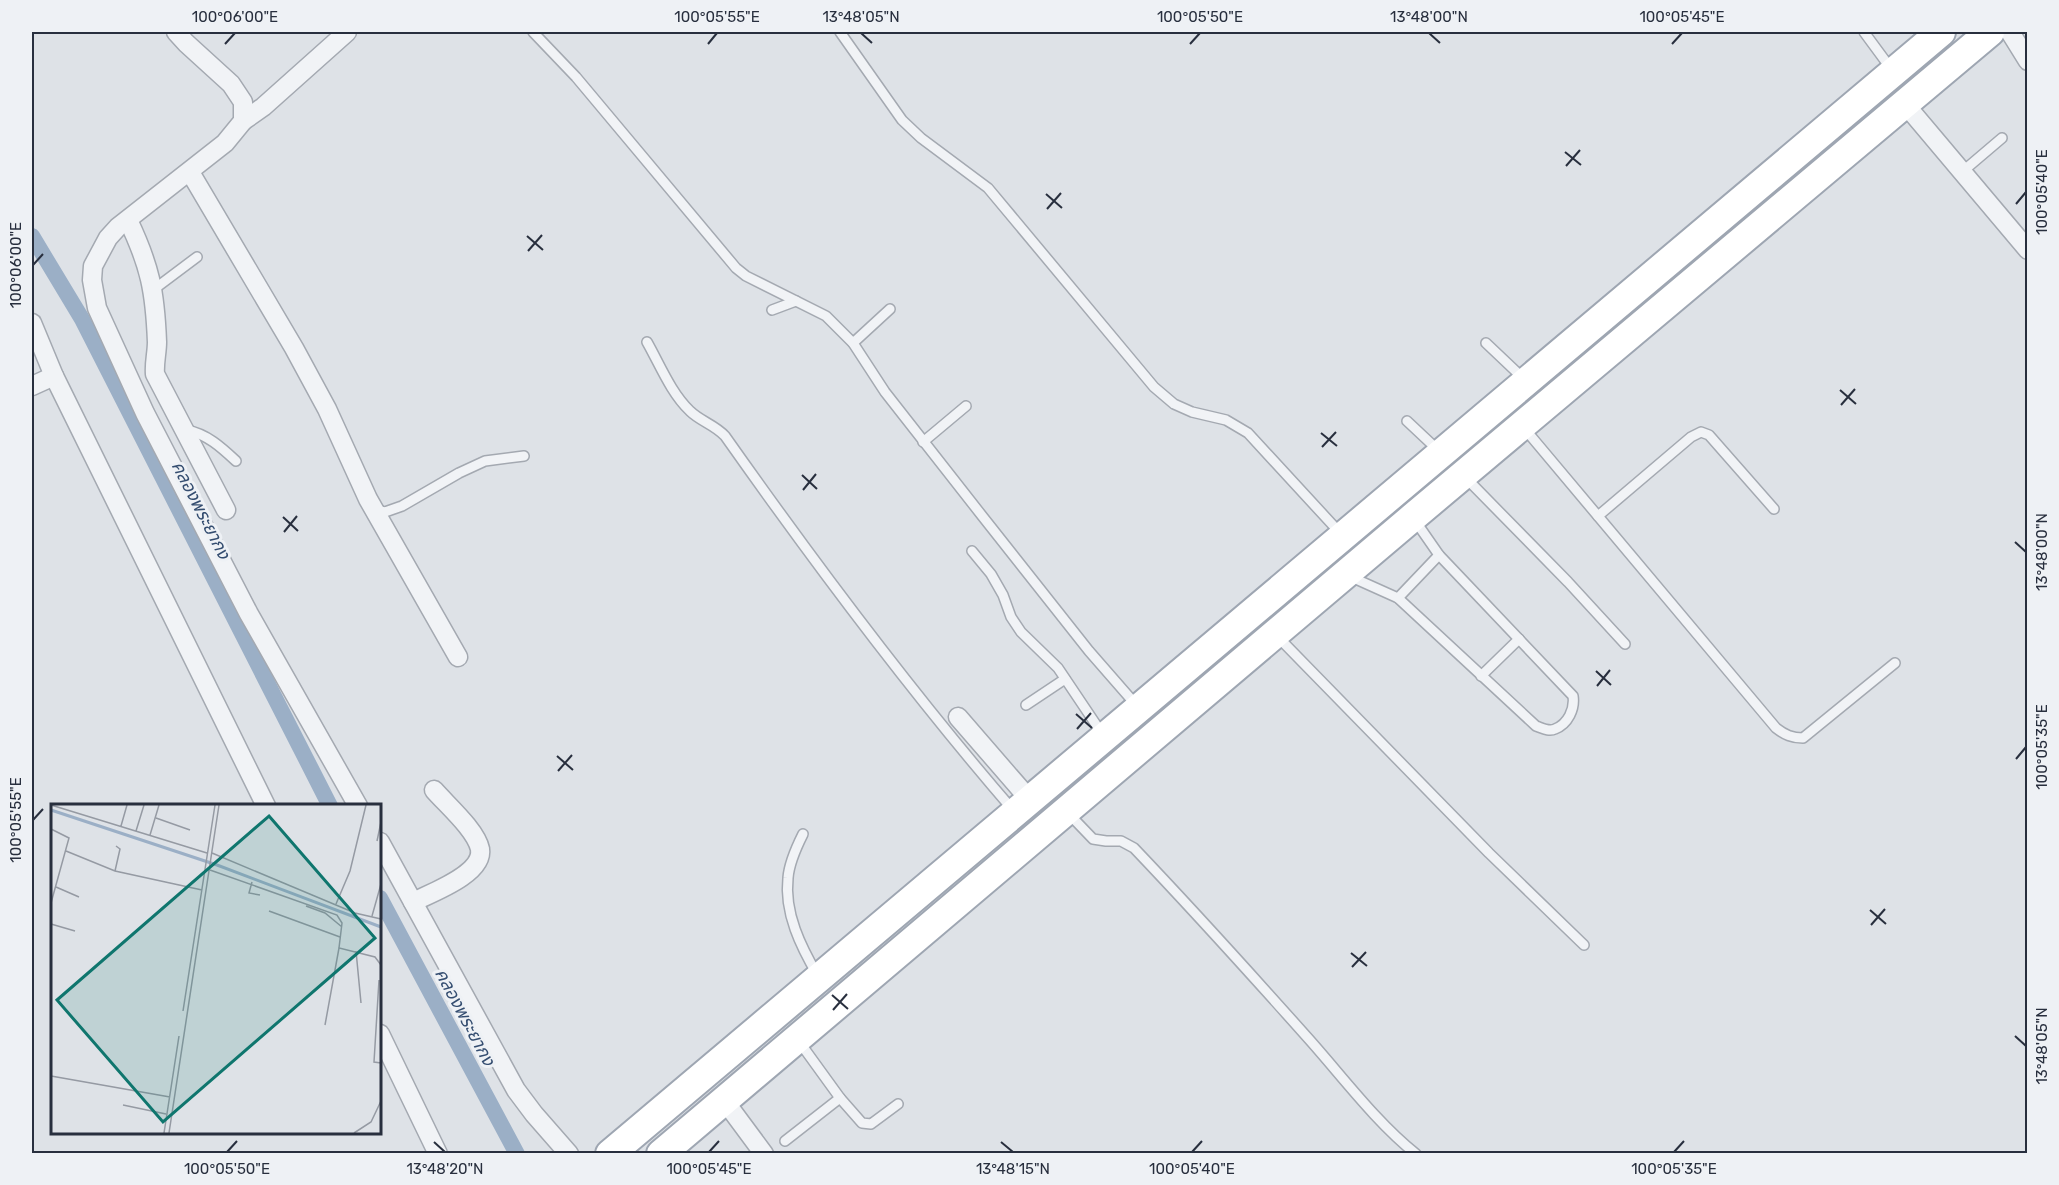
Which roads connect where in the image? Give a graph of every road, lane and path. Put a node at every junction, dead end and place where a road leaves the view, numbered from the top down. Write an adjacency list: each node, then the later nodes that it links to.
1 (176, 32): 12 (street)
2 (347, 32): 12 (street)
3 (533, 32): 20 (lane)
4 (840, 32): 44 (lane)
5 (1864, 32): 10 (lane)
6 (1941, 32): 10 (main road)
7 (1990, 32): 11 (main road)
8 (2010, 32): 9 (street)
9 (2028, 61)
10 (1893, 72): 28 (main road)
11 (1905, 104): 15 (street); 32 (main road)
12 (243, 121): 14 (street)
13 (2002, 138): 15 (lane)
14 (190, 172): 16 (street); 41 (street)
15 (1962, 172): 17 (street)
16 (128, 220): 19 (street); 64 (street)
17 (2028, 250)
18 (197, 257): 19 (lane)
19 (153, 290): 33 (street)
20 (796, 301): 22 (lane); 25 (lane)
21 (890, 309): 25 (lane)
22 (772, 310)
23 (32, 323): 27 (street)
24 (647, 342): 65 (lane)
25 (853, 343): 34 (lane)
26 (1486, 343): 28 (lane)
27 (54, 375): 29 (street); 63 (street)
28 (1527, 381): 35 (main road)
29 (32, 386)
30 (966, 406): 34 (lane)
31 (1407, 421): 35 (lane)
32 (1522, 425): 38 (main road); 42 (lane)
33 (183, 430): 37 (lane); 40 (street)
34 (923, 442): 59 (lane)
35 (1441, 453): 44 (main road)
36 (524, 456): 41 (lane)
37 (236, 461)
38 (1463, 475): 43 (main road); 51 (lane)
39 (1774, 509): 42 (lane)
40 (226, 510)
41 (375, 510): 52 (street)
42 (1598, 516): 53 (lane)
43 (1413, 517): 46 (lane); 47 (main road)
44 (1343, 536): 54 (main road)
45 (972, 551): 56 (lane)
46 (1438, 555): 48 (lane); 50 (lane)
47 (1346, 574): 48 (lane); 49 (main road)
48 (1398, 598): 55 (lane)
49 (1276, 635): 57 (main road); 70 (lane)
50 (1519, 639): 55 (lane); 55 (lane)
51 (1625, 644)
52 (458, 657)
53 (1895, 663)
54 (1179, 674): 57 (main road); 59 (main road)
55 (1482, 676)
56 (1065, 679): 58 (lane); 61 (lane)
57 (1200, 696): 66 (main road)
58 (1026, 705)
59 (1139, 708): 61 (main road)
60 (958, 717): 65 (street)
61 (1104, 737): 65 (main road)
62 (434, 790): 69 (street)
63 (265, 804)
64 (357, 804)
65 (1022, 806): 71 (main road)
66 (1066, 810): 73 (main road); 83 (lane)
67 (803, 834): 71 (lane)
68 (381, 844): 69 (street)
69 (414, 902): 79 (street)
70 (1584, 945)
71 (819, 978): 80 (main road)
72 (381, 1036): 78 (street)
73 (796, 1038): 74 (lane); 75 (main road)
74 (840, 1098): 76 (lane); 77 (lane)
75 (724, 1100): 81 (main road); 82 (street)
76 (898, 1104)
77 (785, 1141)
78 (438, 1154)
79 (569, 1154)
80 (610, 1154)
81 (661, 1154)
82 (764, 1154)
83 (1416, 1154)

